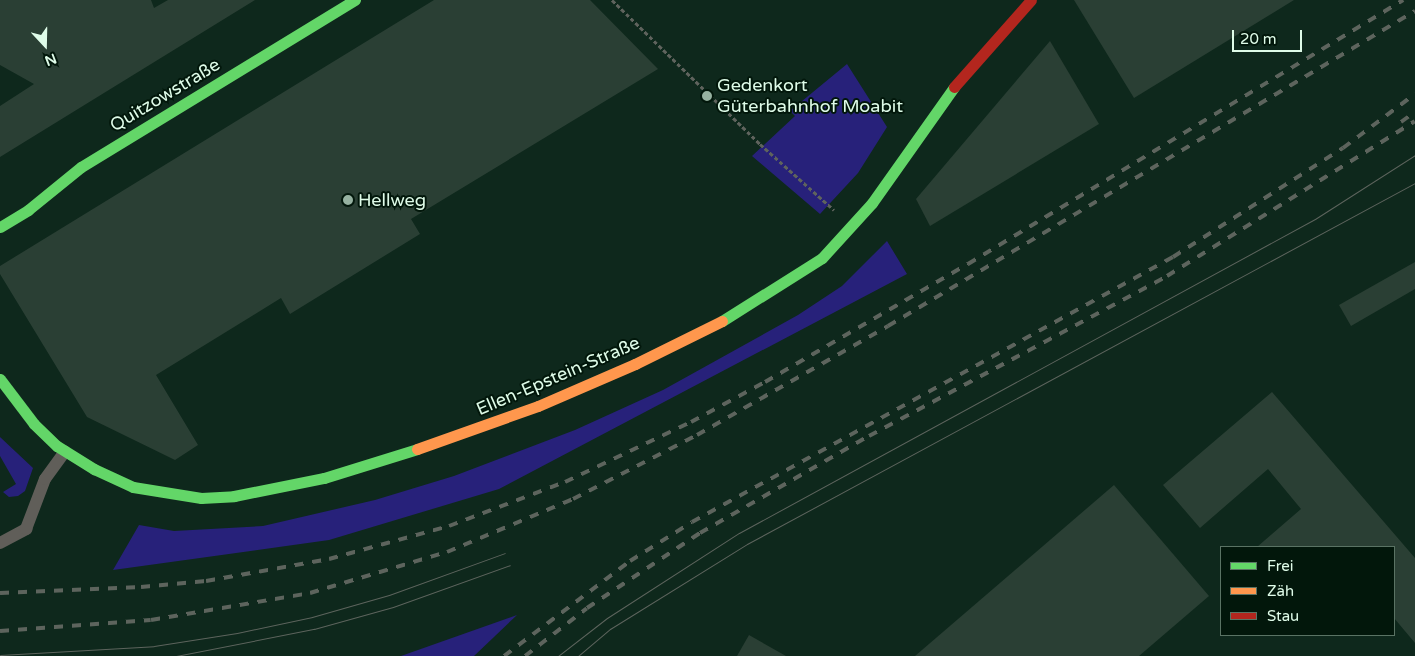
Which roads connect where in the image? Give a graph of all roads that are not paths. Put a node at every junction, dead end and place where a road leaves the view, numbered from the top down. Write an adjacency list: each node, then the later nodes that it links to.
1 (355, 0): 3 (main road, Quitzowstraße)
2 (1032, 0): 5 (main road, Ellen-Epstein-Straße)
3 (0, 227)
4 (0, 380): 5 (main road, Ellen-Epstein-Straße)
5 (65, 451): 6 (lane)
6 (0, 543)

